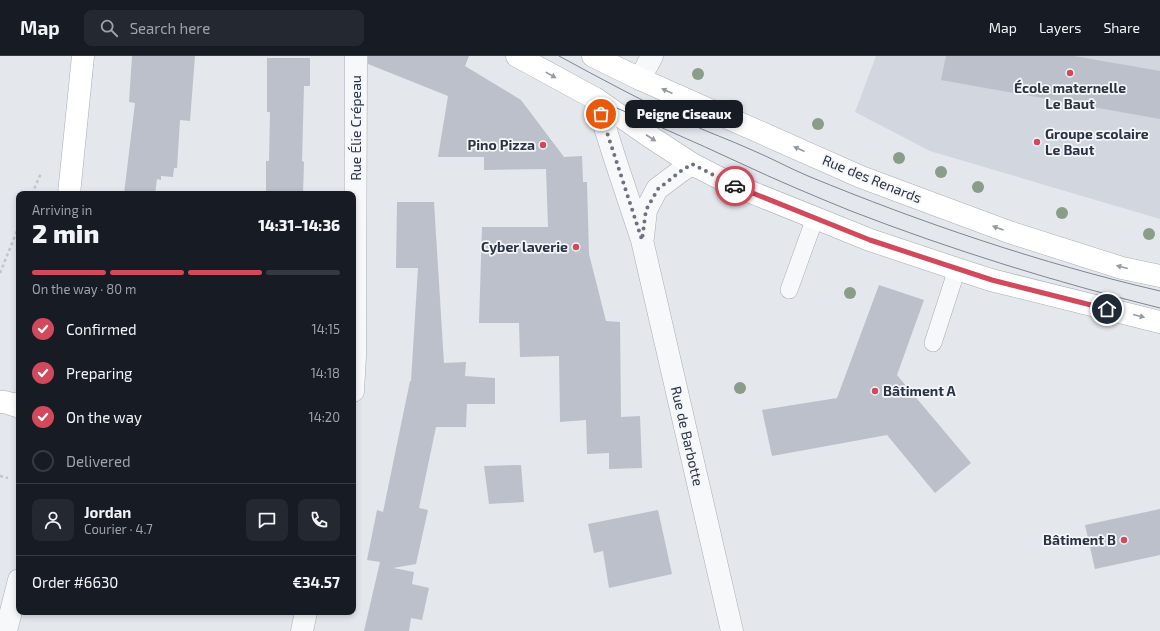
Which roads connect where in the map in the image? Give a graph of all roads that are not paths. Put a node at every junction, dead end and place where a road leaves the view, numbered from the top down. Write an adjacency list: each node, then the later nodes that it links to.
1 (83, 56): 9 (street)
2 (356, 56): 11 (street, Rue Élie Crépeau)
3 (517, 56): 7 (street, one-way to 7)
4 (593, 56): 6 (street, Rue des Renards)
5 (652, 56): 6 (street)
6 (640, 80): 15 (street, Rue des Renards, one-way to 6)
7 (596, 99): 8 (street, one-way to 8); 13 (street, Rue de Barbotte)
8 (692, 164): 12 (street); 13 (street, Rue de Barbotte)
9 (69, 191)
10 (356, 191): 19 (street, Rue Élie Crépeau)
11 (356, 191)
12 (815, 218): 14 (street); 16 (lane)
13 (642, 240): 24 (street, Rue de Barbotte)
14 (957, 269): 17 (street, one-way to 17); 18 (lane)
15 (1160, 276)
16 (788, 290)
17 (1160, 322)
18 (933, 343)
19 (356, 356)
20 (16, 592): 22 (street)
21 (305, 615): 23 (street)
22 (6, 631)
23 (302, 631)
24 (732, 631)

